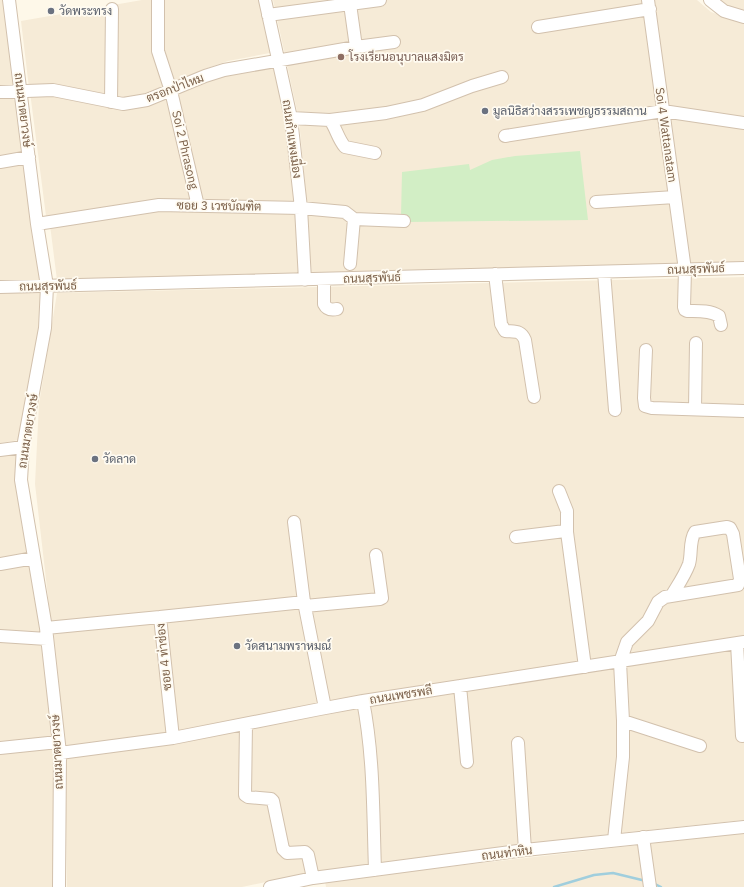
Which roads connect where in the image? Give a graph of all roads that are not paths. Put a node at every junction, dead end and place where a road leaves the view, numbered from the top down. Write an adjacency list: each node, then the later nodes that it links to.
1 (9, 0): 19 (street, ถนนมาตยาวงษ์)
2 (16, 0): 10 (street)
3 (158, 0): 18 (street, Soi 2 Phrasong)
4 (265, 0): 11 (street, ถนนกำแพงเมี่อง)
5 (380, 0): 7 (street)
6 (710, 0): 12 (street)
7 (350, 4): 11 (street); 15 (street)
8 (649, 4): 13 (street); 22 (street, Soi 4 Wattanatam)
9 (112, 9): 21 (street)
10 (18, 13)
11 (268, 15): 16 (street, ถนนกำแพงเมี่อง)
12 (744, 17)
13 (538, 28)
14 (394, 42): 15 (street, ตรอกป่าไหม)
15 (356, 47): 16 (street, ตรอกป่าไหม)
16 (279, 60): 18 (street, ตรอกป่าไหม); 23 (street, ถนนกำแพงเมี่อง)
17 (502, 77): 24 (street)
18 (171, 90): 21 (street, ตรอกป่าไหม); 32 (street, Soi 2 Phrasong)
19 (21, 91): 20 (street, ตรอกป่าไหม); 21 (street, ตรอกป่าไหม); 28 (street, ถนนมาตยาวงษ์)
20 (0, 92)
21 (111, 102)
22 (663, 111): 25 (street); 26 (street); 30 (street, Soi 4 Wattanatam)
23 (291, 118): 24 (street); 33 (street, ถนนกำแพงเมี่อง)
24 (330, 120): 27 (street)
25 (744, 123)
26 (505, 136)
27 (375, 153)
28 (29, 157): 29 (street); 36 (street, ถนนมาตยาวงษ์)
29 (0, 162)
30 (675, 197): 31 (street); 39 (street, Soi 4 Wattanatam)
31 (596, 202)
32 (198, 206): 33 (street, ซอย 3 เวชบัณฑิต); 36 (street, ซอย 3 เวชบัณฑิต)
33 (301, 208): 34 (street, ซอย 3 เวชบัณฑิต); 42 (street, ถนนกำแพงเมี่อง)
34 (354, 219): 35 (street); 37 (street)
35 (404, 221)
36 (37, 224): 44 (street, ถนนมาตยาวงษ์)
37 (350, 264)
38 (744, 268): 39 (street, ถนนสุรพันธ์)
39 (685, 270): 40 (street, ถนนสุรพันธ์); 47 (street, Soi 4 Wattanatam)
40 (604, 272): 41 (street, ถนนสุรพันธ์); 52 (street)
41 (495, 274): 43 (street, ถนนสุรพันธ์); 50 (street)
42 (304, 280): 43 (street, ถนนสุรพันธ์); 44 (street, ถนนสุรพันธ์)
43 (324, 280): 46 (street)
44 (47, 286): 45 (street, ถนนสุรพันธ์); 54 (street, ถนนมาตยาวงษ์)
45 (0, 288)
46 (337, 309)
47 (722, 325)
48 (696, 343): 51 (street)
49 (646, 350): 51 (street)
50 (534, 397)
51 (695, 409): 53 (street)
52 (616, 410)
53 (744, 411)
54 (23, 447): 55 (street); 61 (street, ถนนมาตยาวงษ์)
55 (0, 450)
56 (559, 491): 58 (street)
57 (294, 522): 64 (street)
58 (567, 532): 59 (street); 70 (street)
59 (516, 537)
60 (376, 555): 64 (street)
61 (34, 558): 62 (street); 66 (street, ถนนมาตยาวงษ์)
62 (0, 564)
63 (672, 595): 63 (street); 69 (street)
64 (305, 604): 65 (street); 73 (street)
65 (160, 618): 66 (street, ซอย 4 ท่าช่อง); 77 (street, ซอย 4 ท่าช่อง)
66 (47, 633): 67 (street, ซอย 4 ท่าช่อง); 80 (street, ถนนมาตยาวงษ์)
67 (0, 636)
68 (740, 642): 69 (street, ถนนเพชรพลี); 76 (street)
69 (620, 662): 70 (street, ถนนเพชรพลี); 74 (street)
70 (585, 667): 71 (street, ถนนเพชรพลี)
71 (460, 686): 72 (street, ถนนเพชรพลี); 82 (street)
72 (363, 701): 73 (street, ถนนเพชรพลี); 87 (street)
73 (325, 708): 75 (street, ถนนเพชรพลี)
74 (623, 721): 79 (street); 85 (street)
75 (246, 724): 77 (street, ถนนเพชรพลี); 88 (street)
76 (742, 736)
77 (173, 738): 80 (street, ถนนเพชรพลี)
78 (518, 743): 86 (street)
79 (700, 746)
80 (59, 747): 81 (street, ถนนเพชรพลี); 89 (street, ถนนมาตยาวงษ์)
81 (0, 748)
82 (467, 762)
83 (744, 827): 84 (street, ถนนท่าหิน)
84 (643, 837): 85 (street, ถนนท่าหิน); 91 (street)
85 (614, 840): 86 (street, ถนนท่าหิน)
86 (525, 850): 87 (street, ถนนท่าหิน)
87 (375, 870): 88 (street, ถนนท่าหิน)
88 (319, 881): 90 (street, ถนนท่าหิน)
89 (59, 887)
90 (270, 887)
91 (650, 887)

